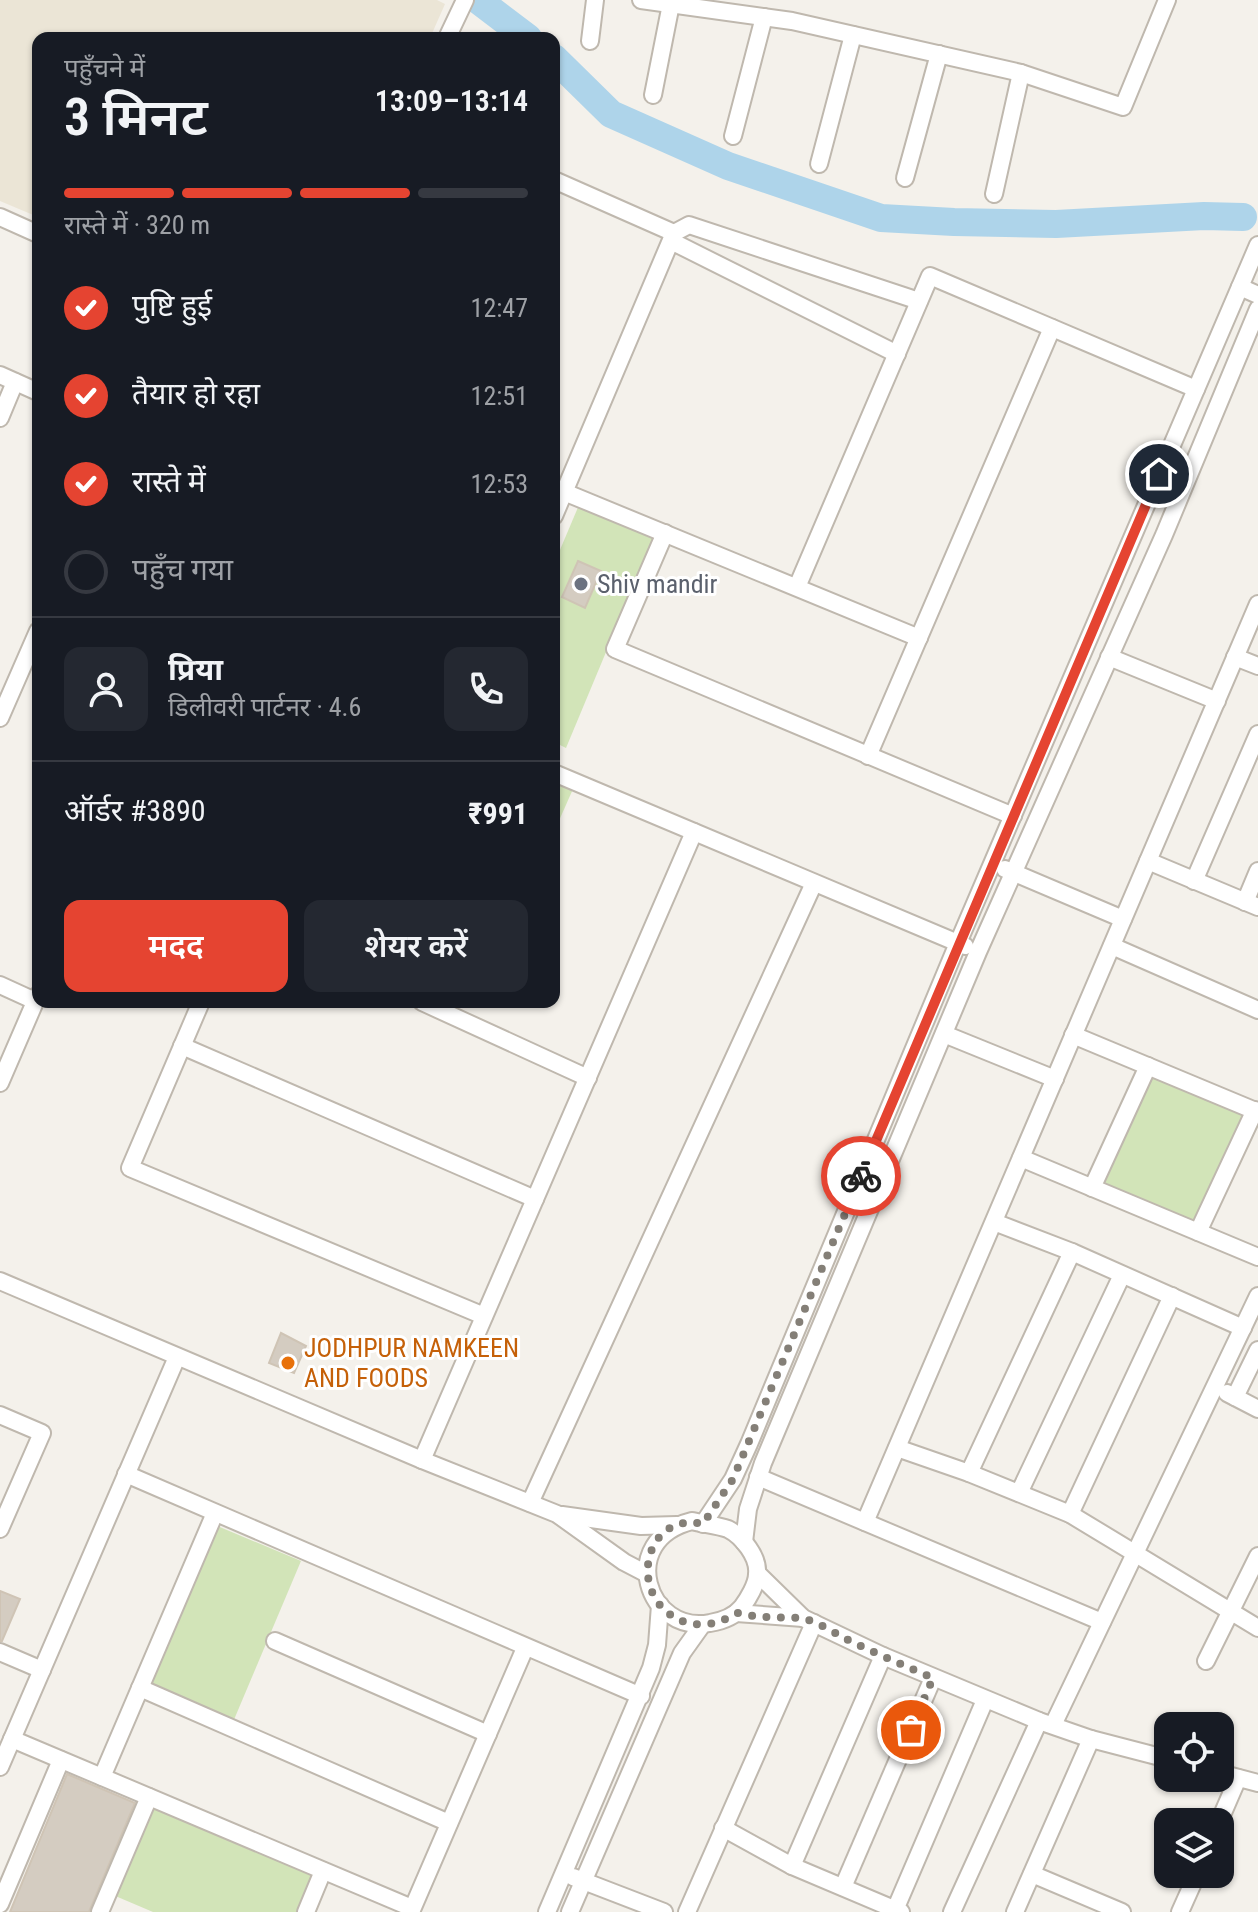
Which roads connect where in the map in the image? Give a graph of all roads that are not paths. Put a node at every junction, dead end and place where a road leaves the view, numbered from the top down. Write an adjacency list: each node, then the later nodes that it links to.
1 (595, 0): 9 (street)
2 (641, 0): 5 (street)
3 (1167, 0): 11 (street)
4 (463, 4): 7 (street)
5 (671, 4): 6 (street); 12 (street)
6 (764, 17): 8 (street); 13 (street)
7 (450, 32)
8 (853, 35): 10 (street); 14 (street)
9 (590, 41)
10 (939, 54): 11 (street); 15 (street)
11 (1021, 73): 17 (street)
12 (653, 95)
13 (733, 136)
14 (819, 164)
15 (905, 178)
16 (560, 184): 20 (street)
17 (994, 194)
18 (0, 217): 19 (street)
19 (32, 231)
20 (673, 237): 24 (street); 27 (street); 32 (street)
21 (1258, 245): 22 (street)
22 (1240, 287): 23 (street); 30 (street)
23 (1258, 295)
24 (919, 301): 26 (street); 27 (street)
25 (1258, 309): 39 (street)
26 (1052, 328): 30 (street); 37 (street)
27 (897, 354): 35 (street)
28 (8, 379): 29 (street); 31 (street)
29 (32, 389)
30 (1196, 389): 47 (street)
31 (0, 418)
32 (564, 492): 33 (street); 34 (street)
33 (560, 502)
34 (665, 533): 35 (street); 45 (street)
35 (797, 587): 37 (street)
36 (1258, 605): 40 (street)
37 (919, 638): 45 (street)
38 (32, 645): 43 (street)
39 (1109, 657): 42 (street); 52 (street)
40 (1235, 657): 41 (street); 42 (street)
41 (1258, 666)
42 (1217, 701): 49 (street)
43 (0, 718)
44 (1258, 734): 53 (street)
45 (868, 756): 47 (street)
46 (560, 776): 48 (street)
47 (1013, 816): 50 (street)
48 (694, 832): 54 (street); 70 (street)
49 (1148, 861): 53 (street); 56 (street)
50 (993, 863): 52 (street); 57 (street)
51 (1258, 871): 55 (street)
52 (1014, 872): 56 (street); 59 (street)
53 (1194, 881): 55 (street)
54 (814, 883): 57 (street); 99 (street)
55 (1251, 904)
56 (1123, 919): 58 (street)
57 (958, 943): 59 (street); 104 (street)
58 (1112, 946): 65 (street); 67 (street)
59 (978, 952): 66 (street)
60 (0, 985): 61 (street)
61 (32, 996)
62 (33, 1008): 72 (street)
63 (198, 1008): 68 (street)
64 (435, 1008): 70 (street)
65 (1258, 1010)
66 (944, 1034): 71 (street); 97 (street)
67 (1073, 1035): 69 (street); 71 (street)
68 (182, 1046): 76 (street); 85 (street)
69 (1148, 1066): 73 (street); 75 (street)
70 (588, 1078): 76 (street)
71 (1055, 1079): 74 (street)
72 (0, 1083)
73 (1256, 1111): 78 (street)
74 (1021, 1158): 75 (street); 77 (street)
75 (1092, 1188): 78 (street)
76 (535, 1199): 85 (street)
77 (994, 1222): 79 (street); 93 (street)
78 (1198, 1232): 80 (street)
79 (1072, 1252): 81 (street); 95 (street)
80 (1258, 1257)
81 (1122, 1275): 83 (street); 98 (street)
82 (0, 1281): 88 (street)
83 (1172, 1296): 86 (street); 102 (street)
84 (1258, 1296): 86 (street)
85 (484, 1316): 94 (street)
86 (1243, 1328): 89 (street)
87 (1258, 1350): 90 (street)
88 (177, 1357): 94 (street); 96 (street)
89 (1215, 1386): 90 (street); 108 (street)
90 (1235, 1397): 91 (street)
91 (1258, 1409)
92 (0, 1415): 106 (street)
93 (897, 1448): 95 (street); 103 (street)
94 (422, 1460): 99 (street)
95 (969, 1473): 98 (street)
96 (126, 1474): 100 (street); 124 (street)
97 (758, 1477): 103 (street); 107 (street)
98 (1019, 1493): 102 (street)
99 (530, 1503): 101 (street)
100 (215, 1513): 120 (street); 126 (street)
101 (557, 1514): 105 (street); 110 (street)
102 (1070, 1514): 108 (street)
103 (865, 1522): 116 (street)
104 (703, 1524): 105 (street); 107 (street)
105 (677, 1525): 110 (street)
106 (0, 1529)
107 (744, 1542): 111 (street)
108 (1134, 1553): 114 (street); 116 (street)
109 (1258, 1556): 114 (street)
110 (647, 1574): 112 (street)
111 (758, 1574): 113 (street); 115 (street)
112 (660, 1605): 117 (street); 127 (street)
113 (736, 1613): 115 (street); 117 (street)
114 (1230, 1613): 118 (street); 123 (street)
115 (808, 1621): 122 (street); 143 (street)
116 (1102, 1622): 129 (street)
117 (702, 1625): 148 (street)
118 (1258, 1628)
119 (275, 1641): 130 (street)
120 (525, 1648): 127 (street); 130 (street)
121 (0, 1652): 124 (street)
122 (883, 1656): 125 (street); 144 (street)
123 (1206, 1661)
124 (42, 1670): 131 (street)
125 (933, 1678): 128 (street); 149 (street)
126 (140, 1688): 136 (street); 142 (street)
127 (641, 1696): 146 (street)
128 (985, 1700): 129 (street); 153 (street)
129 (1046, 1723): 132 (street); 160 (street)
130 (488, 1734): 142 (street)
131 (12, 1739): 134 (street); 135 (street)
132 (1091, 1739): 133 (street); 147 (street)
133 (1154, 1755)
134 (61, 1760): 136 (street); 151 (street)
135 (0, 1767)
136 (102, 1777): 140 (street)
137 (1234, 1777): 138 (street)
138 (1238, 1778): 139 (street); 141 (street)
139 (1258, 1783)
140 (149, 1797): 145 (street); 154 (street)
141 (1225, 1808)
142 (449, 1823): 152 (street)
143 (723, 1828): 144 (street); 159 (street)
144 (792, 1866): 149 (street)
145 (323, 1871): 152 (street); 155 (street)
146 (564, 1873): 148 (street); 156 (street)
147 (1032, 1874): 161 (street); 162 (street)
148 (583, 1881): 157 (street); 158 (street)
149 (843, 1887): 153 (street)
150 (1191, 1888): 163 (street)
151 (0, 1904)
152 (412, 1910)
153 (898, 1911)
154 (100, 1912)
155 (306, 1912)
156 (547, 1912)
157 (570, 1912)
158 (664, 1912)
159 (687, 1912)
160 (952, 1912)
161 (1015, 1912)
162 (1122, 1912)
163 (1180, 1912)

